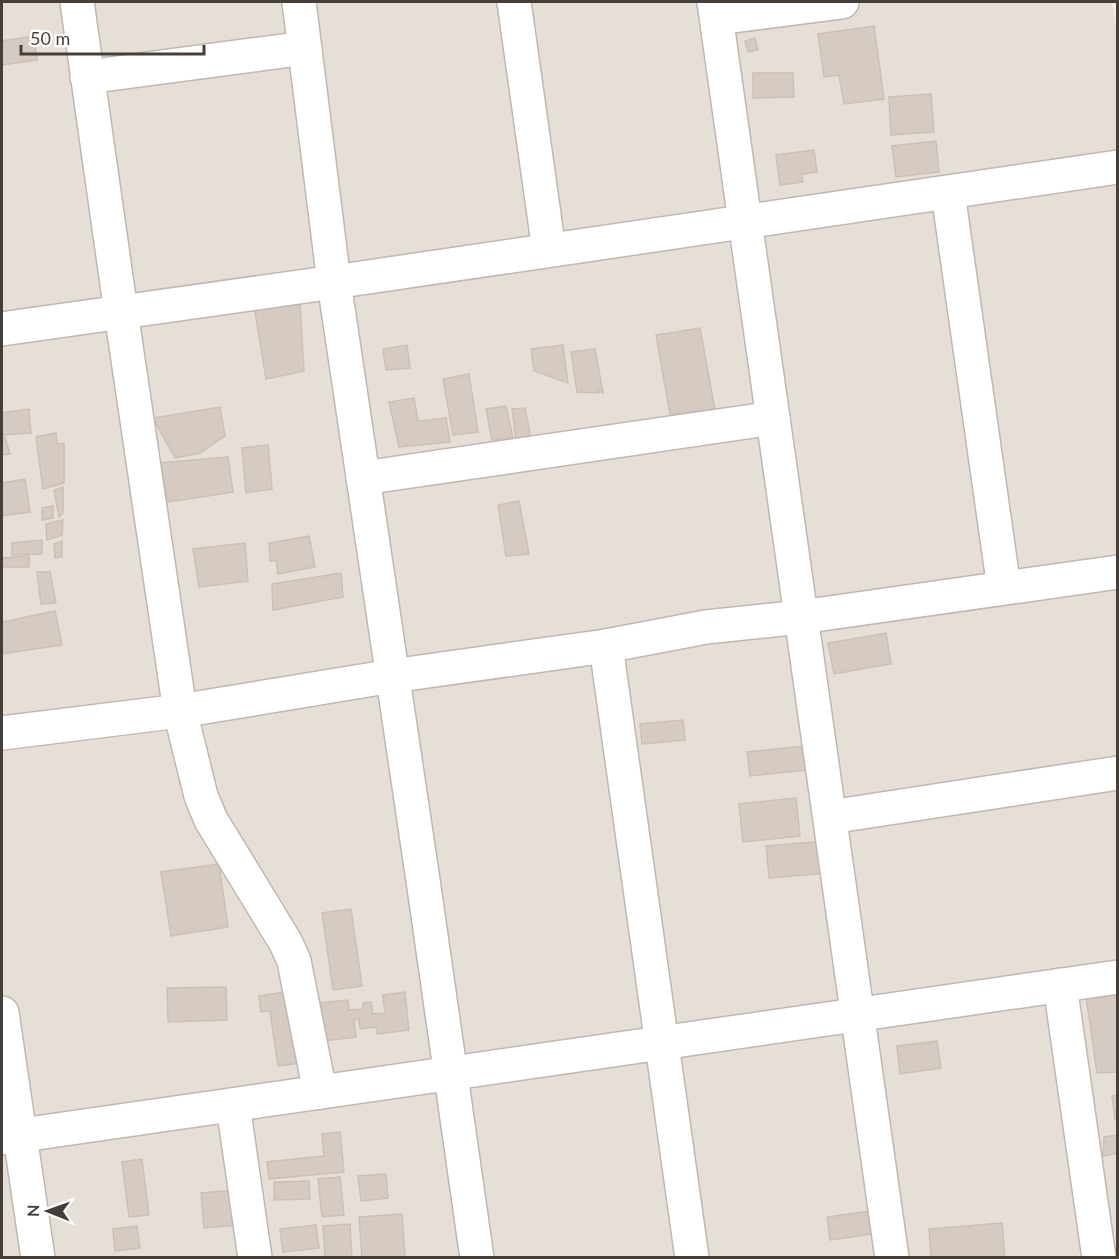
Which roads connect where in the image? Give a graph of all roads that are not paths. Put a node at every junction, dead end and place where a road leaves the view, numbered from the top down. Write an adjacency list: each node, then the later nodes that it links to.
1 (77, 2): 7 (street)
2 (299, 2): 6 (street)
3 (514, 2): 11 (street)
4 (842, 2): 5 (street)
5 (715, 10): 10 (street)
6 (305, 48): 7 (street); 12 (street)
7 (87, 77): 13 (street)
8 (1118, 167): 9 (street)
9 (948, 193): 10 (street); 18 (street)
10 (745, 222): 11 (street); 15 (street)
11 (549, 250): 12 (street)
12 (334, 282): 13 (street); 16 (street)
13 (121, 312): 14 (street); 22 (street)
14 (2, 329)
15 (773, 418): 16 (street); 19 (street)
16 (363, 478): 21 (street)
17 (1118, 572): 18 (street)
18 (1004, 588): 19 (street)
19 (801, 617): 20 (street); 25 (street)
20 (606, 646): 21 (street); 30 (street)
21 (392, 676): 22 (street); 31 (street)
22 (180, 711): 23 (street); 32 (street)
23 (2, 733)
24 (1118, 773): 25 (street)
25 (830, 817): 29 (street)
26 (1118, 977): 27 (street)
27 (1060, 985): 29 (street); 40 (street)
28 (2, 1013): 34 (street)
29 (858, 1015): 30 (street); 39 (street)
30 (662, 1043): 31 (street); 38 (street)
31 (450, 1073): 32 (street); 37 (street)
32 (320, 1092): 33 (street)
33 (233, 1105): 34 (street); 36 (street)
34 (10, 1136): 35 (street)
35 (38, 1257)
36 (255, 1257)
37 (477, 1257)
38 (692, 1257)
39 (892, 1257)
40 (1099, 1257)

